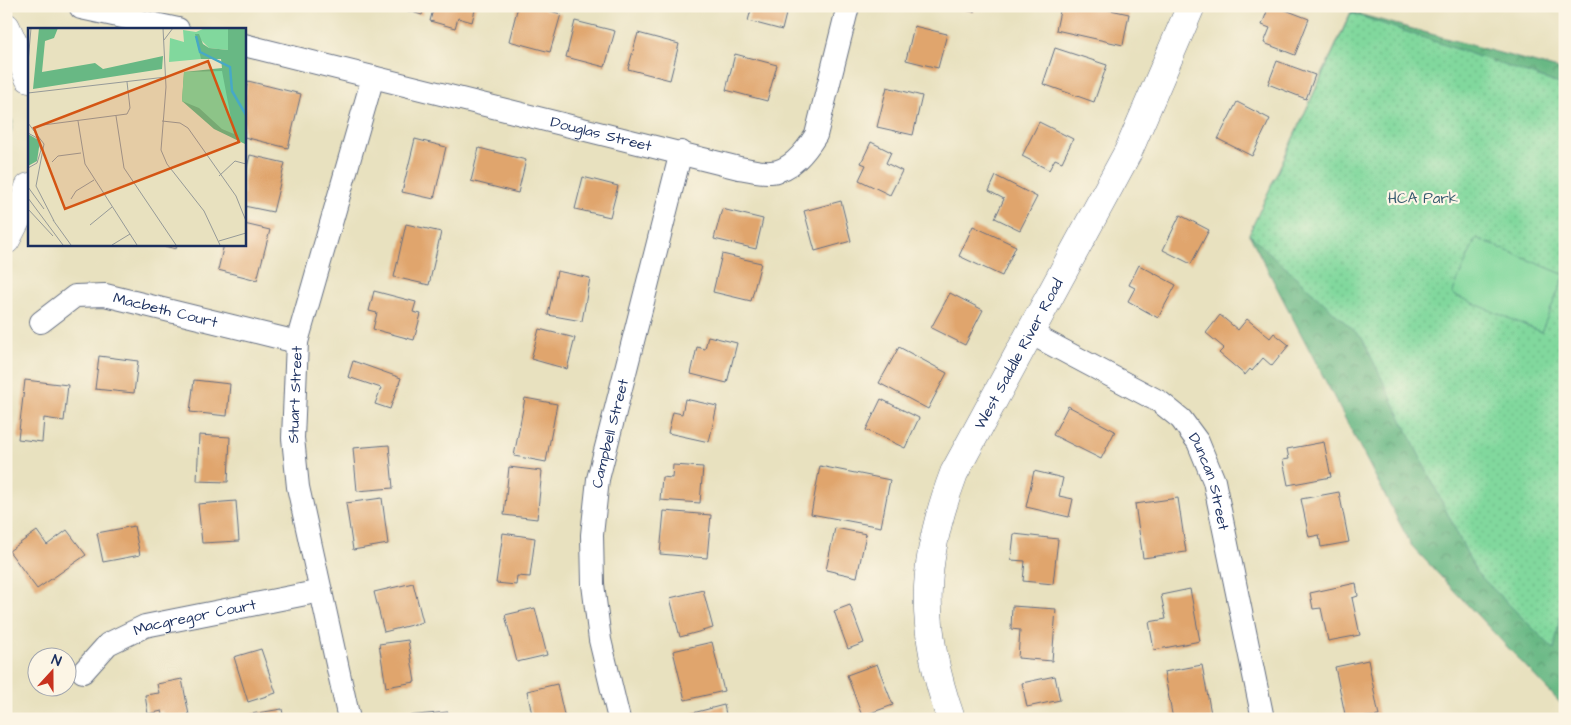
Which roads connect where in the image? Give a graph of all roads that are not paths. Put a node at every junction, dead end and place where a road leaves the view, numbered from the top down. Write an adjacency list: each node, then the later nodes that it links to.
1 (848, 6): 9 (street, Douglas Street)
2 (1191, 6): 13 (main road, West Saddle River Road)
3 (81, 8): 5 (street)
4 (6, 27): 7 (main road)
5 (173, 28)
6 (245, 45): 8 (street, Douglas Street)
7 (28, 76)
8 (373, 77): 9 (street, Douglas Street); 14 (street, Stuart Street)
9 (681, 152): 18 (street, Campbell Street)
10 (28, 191): 11 (main road)
11 (6, 240)
12 (41, 322): 14 (street, Macbeth Court)
13 (1030, 333): 19 (main road, West Saddle River Road); 20 (street, Duncan Street)
14 (297, 342): 15 (street, Stuart Street)
15 (321, 591): 16 (street, Macgregor Court); 17 (street, Stuart Street)
16 (83, 672)
17 (348, 719)
18 (618, 719)
19 (951, 719)
20 (1263, 719)

